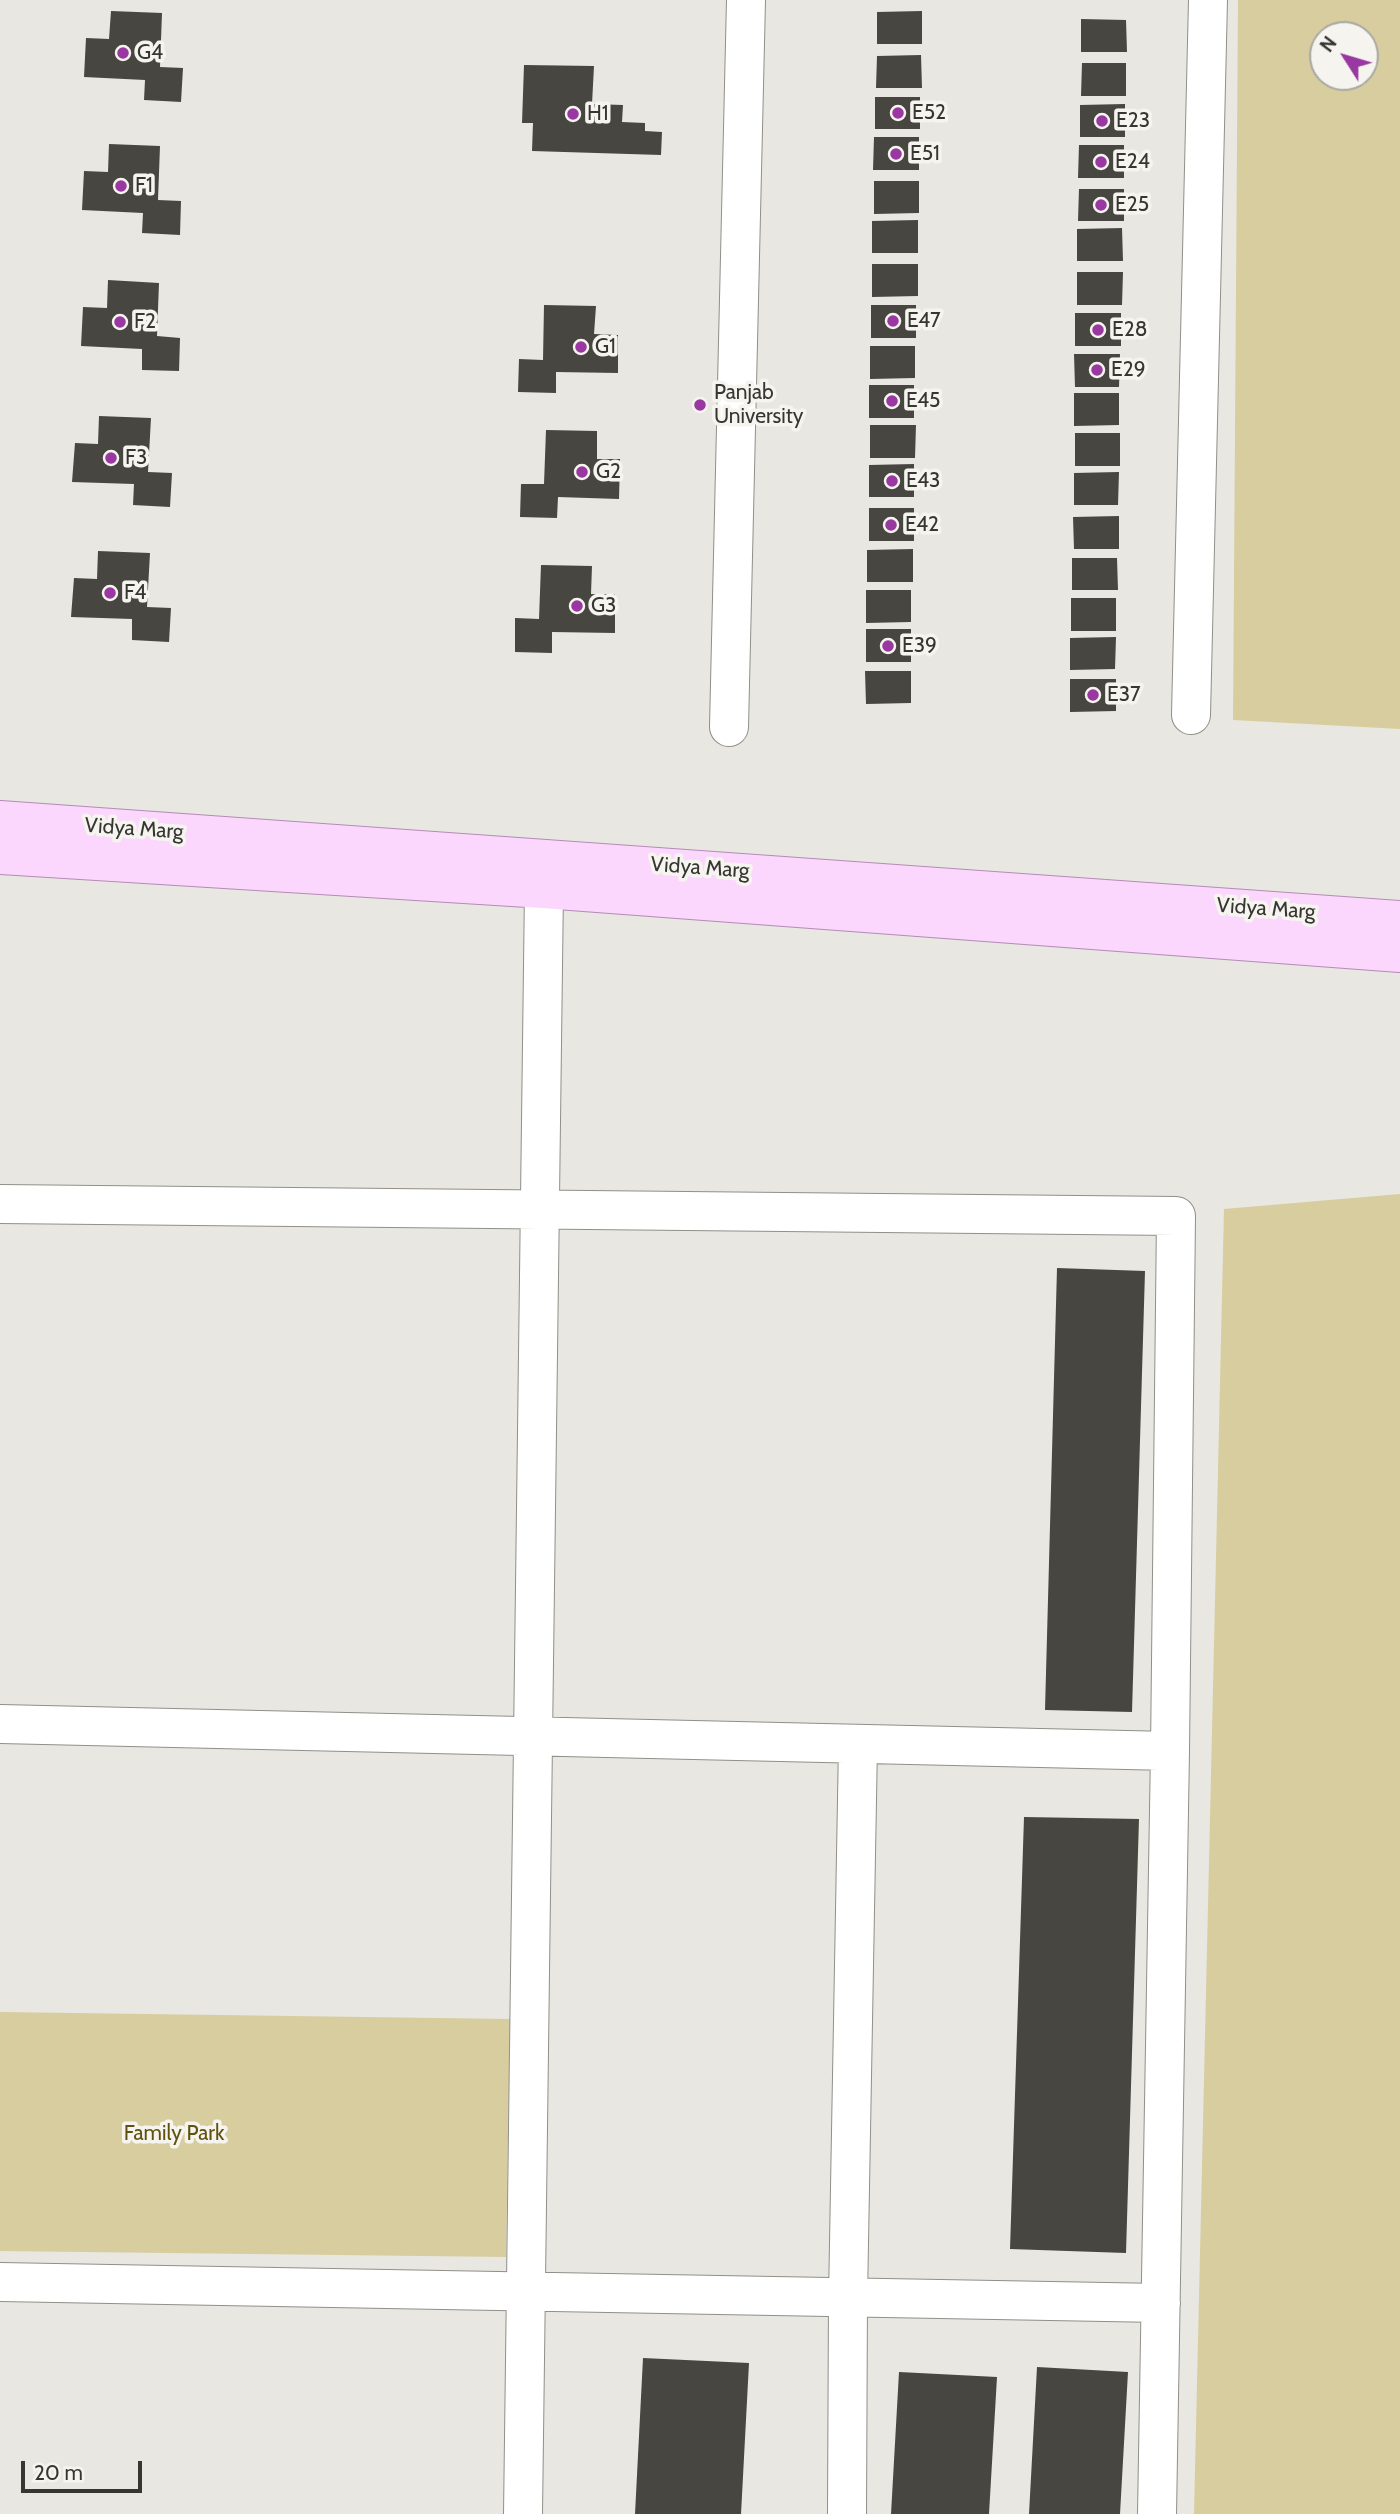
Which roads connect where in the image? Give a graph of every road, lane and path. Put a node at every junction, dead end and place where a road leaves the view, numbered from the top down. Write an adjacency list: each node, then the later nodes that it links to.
1 (746, 0): 4 (street)
2 (1208, 0): 3 (street)
3 (1191, 715)
4 (729, 727)
5 (0, 820): 8 (main road, Vidya Marg)
6 (0, 855): 7 (main road, Vidya Marg)
7 (544, 889): 9 (main road, Vidya Marg); 11 (street)
8 (1400, 919)
9 (1400, 953)
10 (0, 1203): 11 (street)
11 (539, 1209): 13 (street); 15 (street)
12 (0, 1724): 13 (street)
13 (533, 1737): 14 (street); 17 (street)
14 (859, 1744): 15 (street); 18 (street)
15 (1170, 1751): 19 (street)
16 (0, 2282): 17 (street)
17 (526, 2293): 18 (street); 20 (street)
18 (848, 2298): 19 (street); 21 (street)
19 (1161, 2304): 22 (street)
20 (523, 2514)
21 (847, 2514)
22 (1157, 2514)

